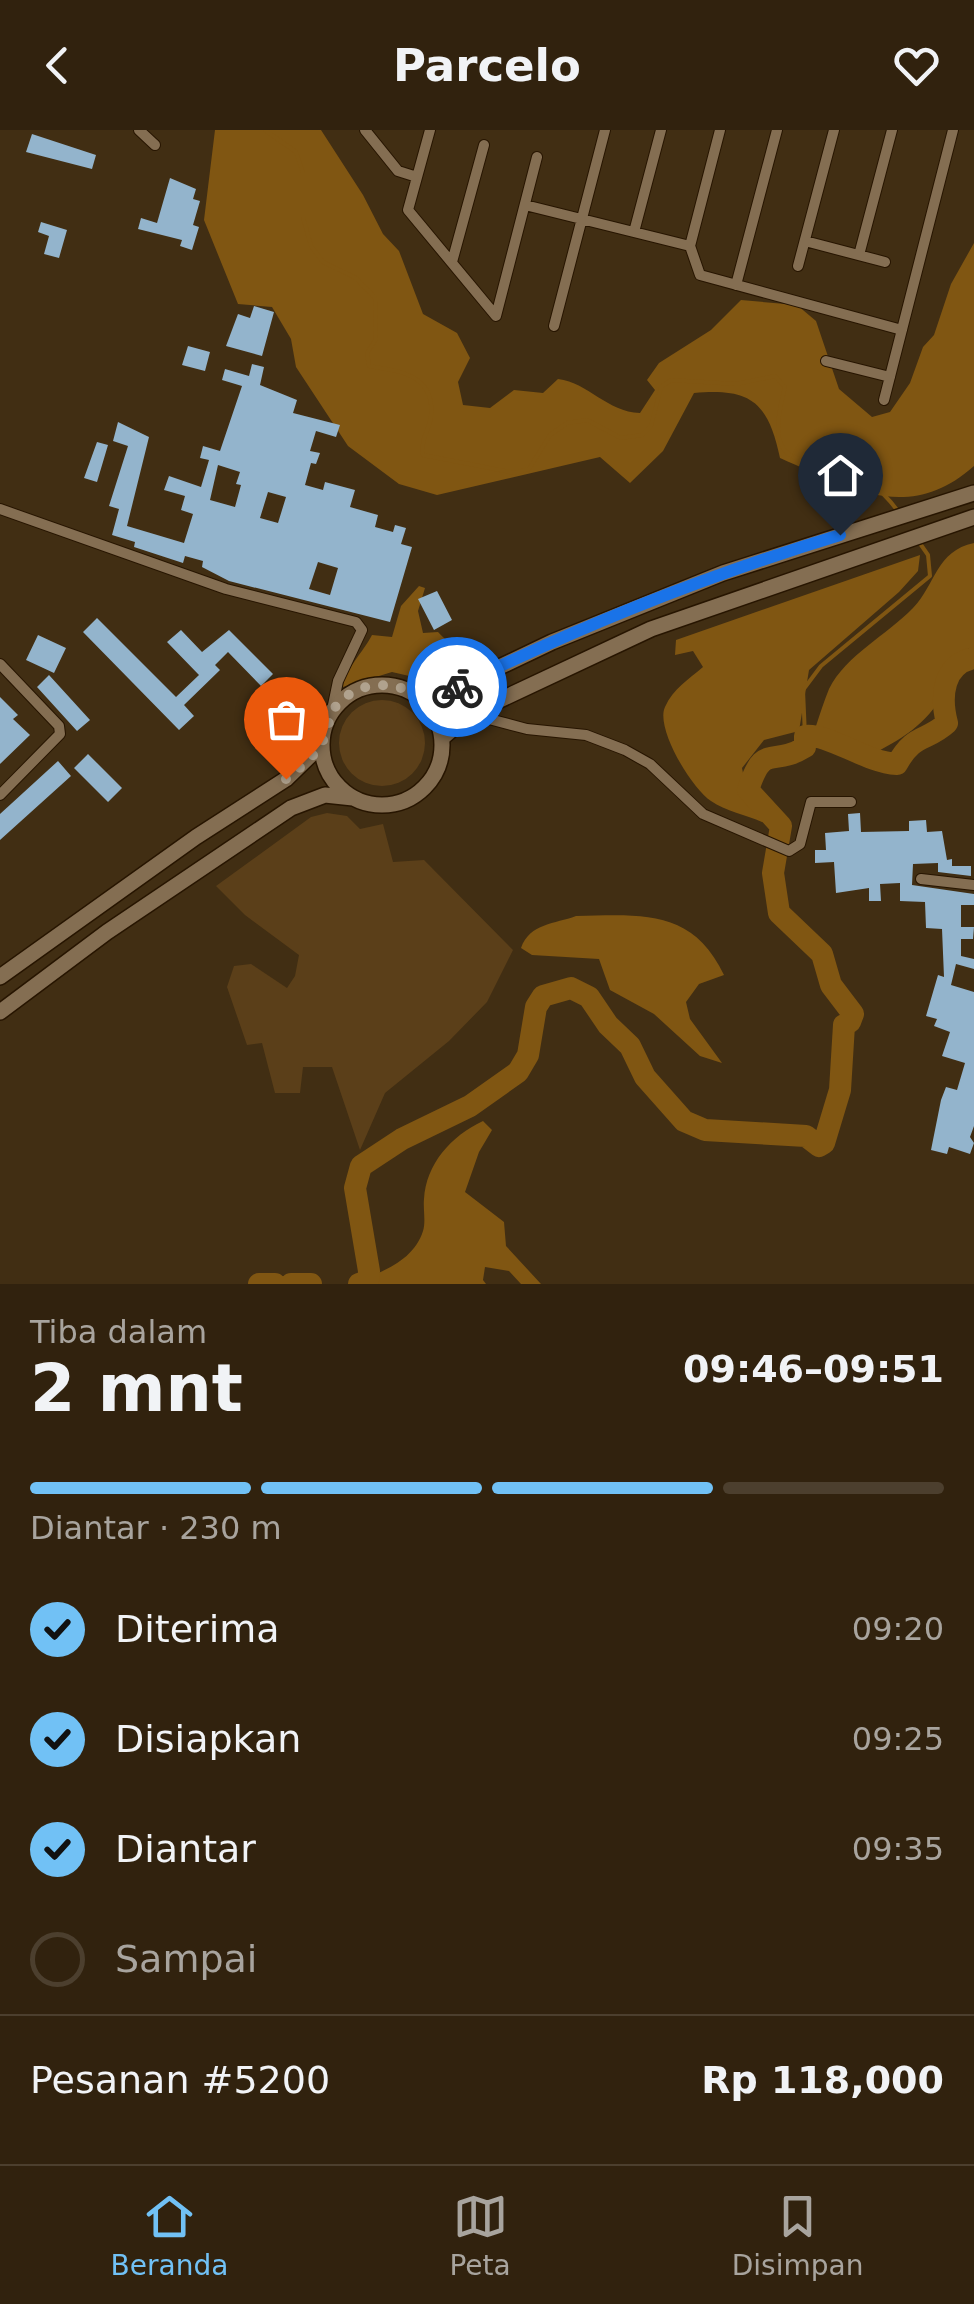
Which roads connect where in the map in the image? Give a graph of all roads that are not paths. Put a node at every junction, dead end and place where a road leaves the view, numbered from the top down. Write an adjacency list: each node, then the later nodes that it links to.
1 (138, 130): 11 (street)
2 (365, 130): 14 (street)
3 (430, 130): 14 (street)
4 (605, 130): 16 (street)
5 (661, 130): 17 (street)
6 (720, 130): 19 (street)
7 (777, 130): 24 (street)
8 (834, 130): 18 (street)
9 (892, 130): 20 (street)
10 (952, 130): 26 (street)
11 (155, 144)
12 (484, 145): 21 (street)
13 (537, 157): 15 (street)
14 (417, 177): 21 (street)
15 (524, 205): 16 (street); 21 (street)
16 (582, 219): 17 (street); 25 (street)
17 (634, 232): 19 (street)
18 (805, 241): 20 (street); 23 (street)
19 (690, 246): 24 (street)
20 (859, 255): 22 (street)
21 (452, 262)
22 (885, 262)
23 (798, 266)
24 (736, 284): 26 (street)
25 (554, 326)
26 (902, 330): 28 (street)
27 (826, 361): 28 (street)
28 (890, 378): 29 (street)
29 (884, 400)
30 (974, 493): 36 (main road)
31 (0, 509): 37 (street)
32 (974, 518): 38 (main road)
33 (0, 664): 34 (street)
34 (10, 673): 35 (street); 41 (street)
35 (0, 682)
36 (414, 694): 37 (main road); 39 (main road)
37 (332, 710): 40 (main road)
38 (470, 714): 39 (main road); 43 (street)
39 (442, 738): 42 (main road)
40 (321, 745): 42 (main road); 46 (main road)
41 (0, 796)
42 (353, 798): 47 (main road)
43 (851, 802)
44 (922, 879): 45 (street)
45 (974, 885)
46 (0, 977)
47 (0, 1012)

